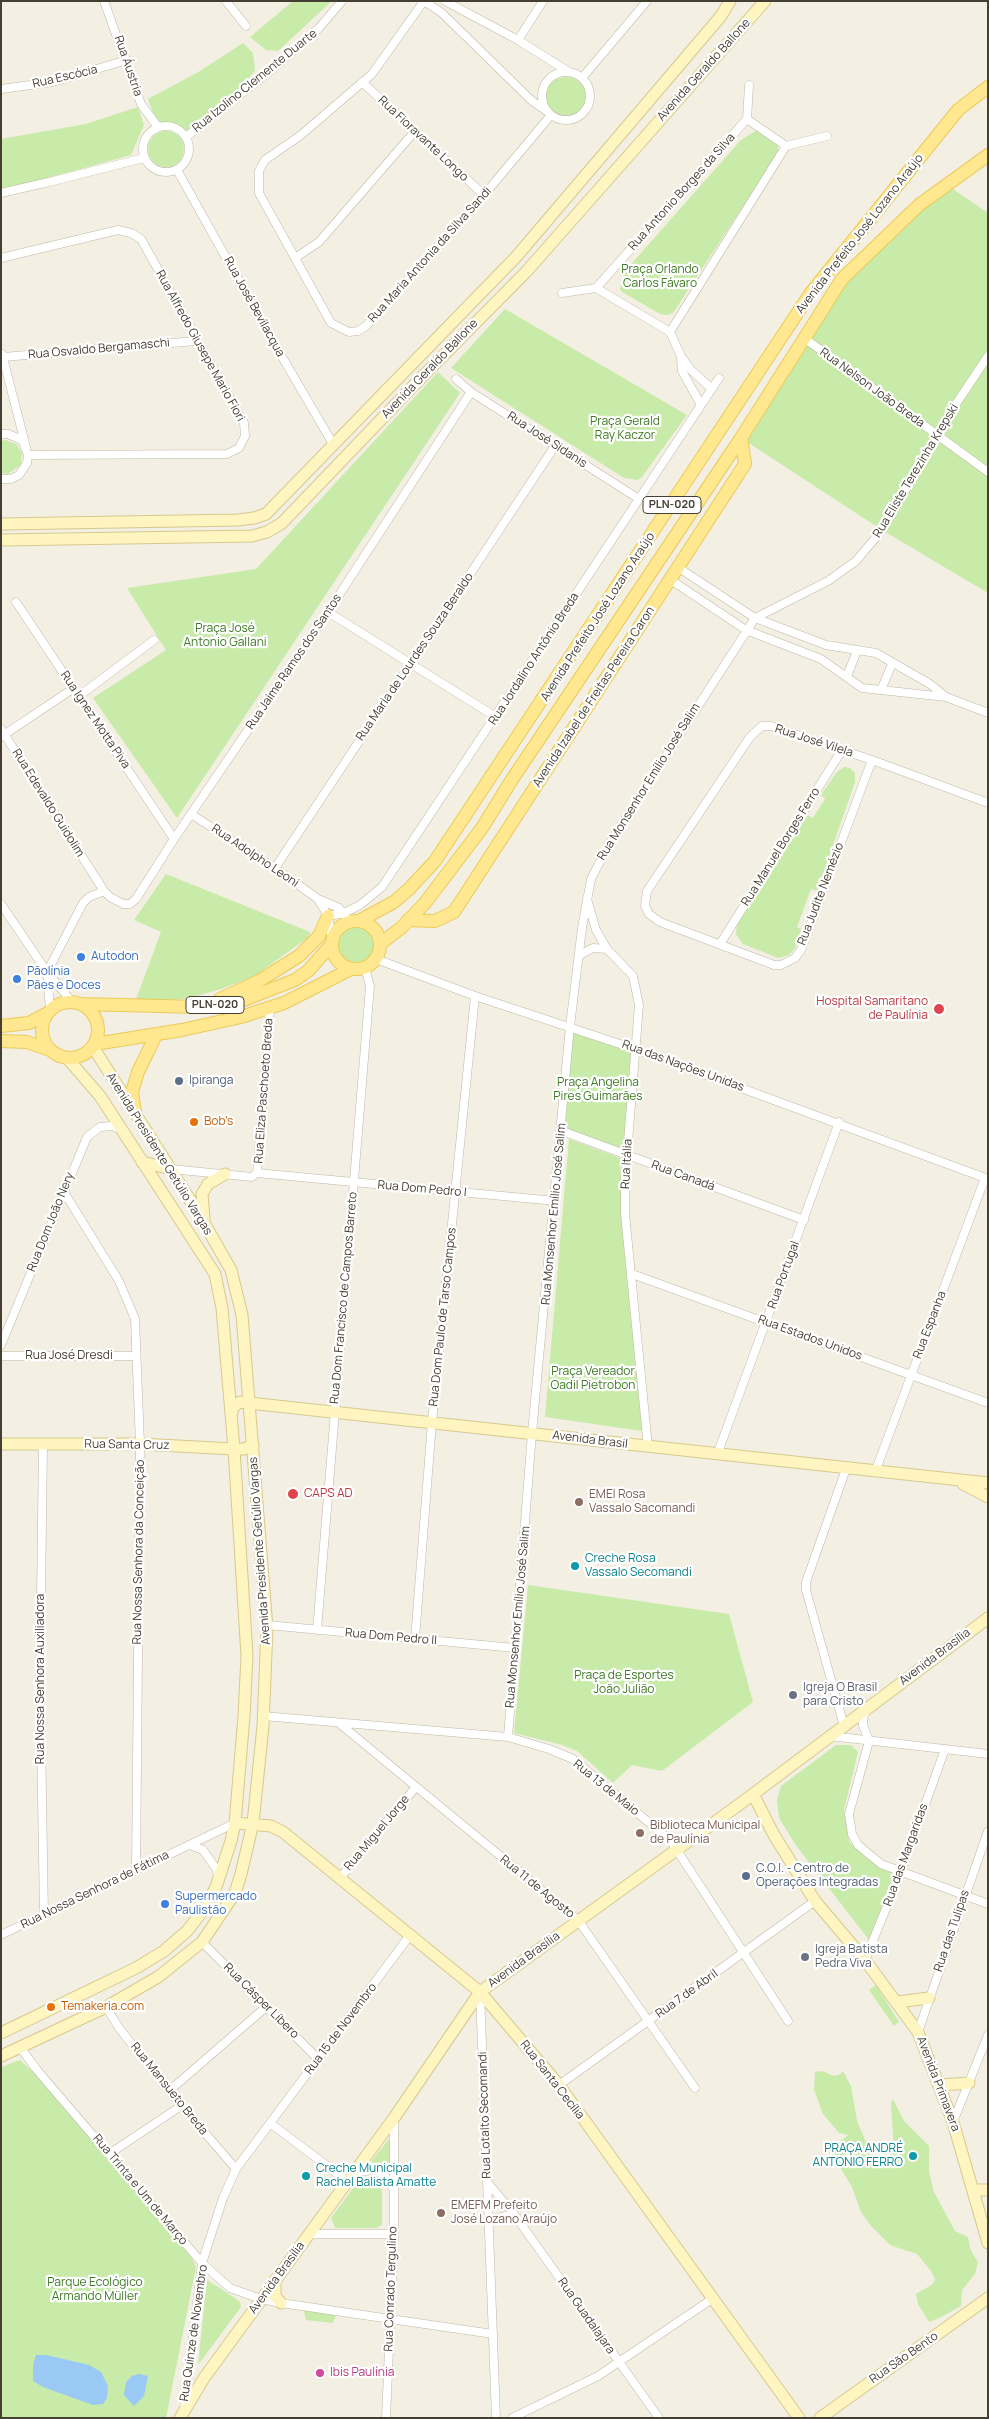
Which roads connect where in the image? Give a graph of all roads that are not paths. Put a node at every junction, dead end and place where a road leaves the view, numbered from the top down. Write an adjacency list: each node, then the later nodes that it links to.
1 (104, 1): 12 (street, Rua Áustria)
2 (226, 1): 10 (street)
3 (342, 1): 24 (street, Rua Izolino Clemente Duarte)
4 (424, 1): 15 (street, Rua Maria Antonia da Silva Sandi); 19 (street)
5 (445, 1): 11 (street)
6 (543, 1): 11 (street)
7 (647, 1): 14 (street)
8 (730, 1): 49 (street, Avenida Geraldo Ballone)
9 (765, 1): 56 (street, Avenida Geraldo Ballone)
10 (246, 26)
11 (518, 40): 13 (street)
12 (127, 60): 18 (street, Rua Escócia); 21 (street, Rua Áustria)
13 (569, 72): 14 (street); 19 (street)
14 (582, 78): 19 (street)
15 (362, 82): 22 (street, Rua Fioravante Longo); 32 (street, Rua Maria Antonia da Silva Sandi)
16 (749, 85): 20 (street)
17 (988, 87): 88 (main road, Avenida Prefeito José Lozano Araújo / PLN-020)
18 (1, 89)
19 (550, 114): 30 (street, Rua Maria Antonia da Silva Sandi)
20 (747, 119): 25 (street); 33 (street, Rua Antonio Borges da Silva)
21 (158, 127): 24 (street); 27 (street)
22 (415, 131): 30 (street, Rua Fioravante Longo); 32 (street)
23 (827, 136): 25 (street)
24 (186, 137): 28 (street)
25 (786, 146): 35 (street)
26 (988, 155): 36 (main road, Avenida Prefeito José Lozano Araújo / PLN-020)
27 (144, 158): 28 (street); 29 (street)
28 (177, 170): 49 (street, Rua José Bevilacqua)
29 (1, 192)
30 (484, 195): 32 (street, Rua Maria Antonia da Silva Sandi)
31 (1, 258): 37 (street, Rua Alfredo Giusepe Mario Fiori)
32 (295, 258)
33 (596, 288): 34 (street); 35 (street)
34 (562, 293)
35 (670, 332): 39 (street)
36 (804, 338): 47 (street, Rua Nelson João Breda); 48 (main road, Avenida Prefeito José Lozano Araújo / PLN-020)
37 (196, 341): 38 (street, Rua Osvaldo Bergamaschi); 51 (street, Rua Alfredo Giusepe Mario Fiori)
38 (2, 355): 51 (street)
39 (681, 356): 43 (street); 45 (street)
40 (988, 356): 47 (street, Rua Eliste Terezinha Krepski)
41 (719, 378): 43 (street, Rua Jordalino Antônio Breda)
42 (456, 379): 44 (street, Rua José Sidanis)
43 (712, 389): 45 (street, Rua Jordalino Antônio Breda)
44 (471, 392): 50 (street, Rua José Sidanis); 60 (street, Rua Jaime Ramos dos Santos)
45 (701, 405): 54 (street, Rua Jordalino Antônio Breda)
46 (1, 434): 51 (street)
47 (937, 435): 52 (street, Rua Nelson João Breda); 61 (street, Rua Eliste Terezinha Krepski)
48 (741, 438): 57 (main road, Avenida Izabel de Freitas Pereira Caron); 89 (main road, Avenida Prefeito José Lozano Araújo / PLN-020)
49 (333, 444): 55 (street, Avenida Geraldo Ballone)
50 (555, 446): 54 (street, Rua José Sidanis); 65 (street, Rua Maria de Lourdes Souza Beraldo)
51 (27, 451): 53 (street)
52 (988, 472)
53 (1, 479)
54 (639, 499): 73 (street, Rua Jordalino Antônio Breda)
55 (1, 524)
56 (1, 540)
57 (679, 568): 58 (main road, Avenida Izabel de Freitas Pereira Caron); 61 (street)
58 (671, 580): 62 (street); 89 (main road, Avenida Izabel de Freitas Pereira Caron)
59 (16, 602): 68 (street, Rua Ignez Motta Piva)
60 (328, 612): 65 (street); 78 (street, Rua Jaime Ramos dos Santos)
61 (755, 618): 62 (street, Rua Monsenhor Emílio José Salim); 64 (street)
62 (746, 630): 67 (street); 83 (street, Rua Monsenhor Emílio José Salim)
63 (154, 640): 70 (street)
64 (857, 651): 66 (street); 67 (street)
65 (410, 664): 73 (street); 80 (street, Rua Maria de Lourdes Souza Beraldo)
66 (892, 664): 69 (street); 71 (street)
67 (847, 676): 69 (street)
68 (74, 688): 70 (street, Rua Ignez Motta Piva); 74 (street)
69 (881, 690): 71 (street)
70 (79, 696): 79 (street, Rua Ignez Motta Piva)
71 (946, 697): 72 (street)
72 (988, 713)
73 (496, 717): 88 (street, Rua Jordalino Antônio Breda)
74 (2, 734): 81 (street, Rua Edevaldo Guidolim)
75 (842, 750): 76 (street, Rua José Vilela); 86 (street, Rua José Vilela); 92 (street, Rua Manuel Borges Ferro)
76 (872, 760): 77 (street, Rua José Vilela); 92 (street, Rua Judite Nemézio)
77 (988, 803)
78 (191, 814): 79 (street, Rua Jaime Ramos dos Santos); 80 (street, Rua Adolpho Leoni)
79 (174, 839): 82 (street, Rua Jaime Ramos dos Santos)
80 (275, 868): 84 (street, Rua Adolpho Leoni)
81 (95, 876): 82 (street, Rua Jaime Ramos dos Santos)
82 (104, 891): 98 (street)
83 (586, 895): 93 (street, Rua Itália); 94 (street, Rua Monsenhor Emílio José Salim)
84 (318, 899): 87 (street, Rua Adolpho Leoni); 88 (street, Rua Adolpho Leoni)
85 (1, 904): 98 (street)
86 (646, 909): 92 (street, Rua Judite Nemézio)
87 (328, 916): 88 (street, Rua Jordalino Antônio Breda); 90 (street, Rua Adolpho Leoni); 101 (main road)
88 (351, 918): 90 (main road, PLN-020); 91 (main road)
89 (408, 920): 91 (main road, Avenida Prefeito José Lozano Araújo / PLN-020)
90 (332, 941): 97 (main road); 101 (main road, PLN-020)
91 (380, 944): 95 (main road)
92 (720, 944)
93 (607, 950): 94 (street); 109 (street, Rua Itália)
94 (580, 955): 105 (street, Rua Monsenhor Emílio José Salim)
95 (376, 958): 96 (main road); 99 (street, Rua das Nações Unidas)
96 (365, 968): 97 (main road, PLN-020); 123 (street, Rua Dom Francisco de Campos Barreto)
97 (351, 969): 102 (main road, PLN-020)
98 (48, 972): 100 (street); 103 (street)
99 (475, 996): 105 (street, Rua das Nações Unidas); 125 (street, Rua Dom Paulo de Tarso Campos)
100 (77, 1003): 101 (main road, PLN-020); 103 (main road); 108 (main road)
101 (200, 1007)
102 (270, 1008): 106 (main road, PLN-020); 120 (street, Rua Eliza Paschoeto Breda)
103 (48, 1012): 104 (main road); 110 (main road)
104 (1, 1026)
105 (570, 1026): 109 (street, Rua das Nações Unidas); 115 (street, Rua Monsenhor Emílio José Salim)
106 (156, 1035): 108 (main road, PLN-020); 112 (main road)
107 (1, 1040): 110 (main road)
108 (94, 1046): 111 (main road); 112 (street, Avenida Presidente Getúlio Vargas)
109 (635, 1049): 113 (street, Rua das Nações Unidas); 117 (street, Rua Itália)
110 (50, 1050): 111 (main road)
111 (67, 1058): 114 (street, Avenida Presidente Getúlio Vargas)
112 (135, 1112): 116 (street, Avenida Presidente Getúlio Vargas)
113 (839, 1122): 122 (street, Rua das Nações Unidas); 127 (street, Rua Portugal)
114 (122, 1130): 118 (street, Avenida Presidente Getúlio Vargas); 124 (street, Rua Dom João Nery)
115 (562, 1131): 117 (street, Rua Canadá); 126 (street, Rua Monsenhor Emílio José Salim)
116 (158, 1150): 118 (street); 119 (street, Avenida Presidente Getúlio Vargas)
117 (627, 1156): 127 (street, Rua Canadá); 129 (street, Rua Itália)
118 (141, 1159): 119 (street); 130 (street, Avenida Presidente Getúlio Vargas)
119 (171, 1170): 121 (street, Rua Dom Pedro I); 128 (street, Avenida Presidente Getúlio Vargas)
120 (257, 1173): 121 (street, Rua Dom Pedro I); 123 (street, Rua Dom Pedro I)
121 (225, 1174): 128 (street)
122 (987, 1178): 136 (street, Rua Espanha)
123 (355, 1184): 125 (street, Rua Dom Pedro I); 139 (street, Rua Dom Francisco de Campos Barreto)
124 (64, 1192): 133 (street, Rua Dom João Nery); 135 (street, Rua Nossa Senhora da Conceição)
125 (455, 1192): 126 (street, Rua Dom Pedro I); 141 (street, Rua Dom Paulo de Tarso Campos)
126 (556, 1201): 142 (street, Rua Monsenhor Emílio José Salim)
127 (804, 1220): 132 (street, Rua Portugal)
128 (204, 1223): 131 (street, Avenida Presidente Getúlio Vargas)
129 (632, 1274): 132 (street, Rua Estados Unidos); 147 (street, Rua Itália)
130 (223, 1315): 131 (street); 140 (street, Avenida Presidente Getúlio Vargas)
131 (242, 1315): 137 (street, Avenida Presidente Getúlio Vargas)
132 (766, 1322): 136 (street, Rua Estados Unidos); 149 (street, Rua Portugal)
133 (1, 1345)
134 (1, 1356): 135 (street, Rua José Dresdi)
135 (136, 1356): 145 (street, Rua Nossa Senhora da Conceição)
136 (911, 1375): 138 (street, Rua Estados Unidos); 151 (street, Rua Espanha)
137 (249, 1403): 139 (street, Avenida Brasil); 140 (street); 146 (street, Avenida Presidente Getúlio Vargas)
138 (988, 1403)
139 (334, 1412): 141 (street, Avenida Brasil); 159 (street, Rua Dom Francisco de Campos Barreto)
140 (231, 1416): 148 (street, Avenida Presidente Getúlio Vargas)
141 (432, 1422): 142 (street, Avenida Brasil); 160 (street, Rua Dom Paulo de Tarso Campos)
142 (532, 1433): 147 (street, Avenida Brasil); 161 (street, Rua Monsenhor Emílio José Salim)
143 (1, 1444): 144 (street, Rua Santa Cruz)
144 (43, 1444): 145 (street, Rua Santa Cruz); 189 (street, Rua Nossa Senhora Auxiliadora)
145 (140, 1444): 148 (street, Rua Santa Cruz); 182 (street, Rua Nossa Senhora da Conceição)
146 (252, 1444): 148 (street, Rua Santa Cruz); 155 (street, Avenida Presidente Getúlio Vargas)
147 (648, 1447): 149 (street, Avenida Brasil)
148 (234, 1449): 156 (street, Avenida Presidente Getúlio Vargas)
149 (717, 1455): 150 (street, Avenida Brasil)
150 (846, 1469): 151 (street, Avenida Brasil); 169 (street)
151 (875, 1472): 152 (street, Avenida Brasil)
152 (957, 1482): 153 (street, Avenida Brasil); 154 (street, Avenida Brasil)
153 (988, 1483)
154 (988, 1497)
155 (260, 1544): 156 (street); 158 (street, Avenida Presidente Getúlio Vargas)
156 (240, 1545): 163 (street, Avenida Presidente Getúlio Vargas)
157 (988, 1618): 166 (street, Avenida Brasília)
158 (267, 1625): 159 (street, Rua Dom Pedro II); 162 (street, Avenida Presidente Getúlio Vargas)
159 (317, 1630): 160 (street, Rua Dom Pedro II)
160 (415, 1639): 161 (street, Rua Dom Pedro II)
161 (515, 1648): 171 (street, Rua Monsenhor Emílio José Salim)
162 (267, 1658): 163 (street); 165 (street, Avenida Presidente Getúlio Vargas)
163 (247, 1663): 164 (street, Avenida Presidente Getúlio Vargas)
164 (246, 1676): 165 (street); 177 (street, Avenida Presidente Getúlio Vargas)
165 (266, 1681): 167 (street, Avenida Presidente Getúlio Vargas)
166 (869, 1707): 169 (street, Avenida Brasília); 172 (street)
167 (263, 1716): 168 (street, Rua 13 de Maio); 178 (street, Avenida Presidente Getúlio Vargas)
168 (339, 1724): 171 (street, Rua 13 de Maio); 175 (street, Rua 11 de Agosto)
169 (844, 1726): 170 (street, Avenida Brasília)
170 (830, 1736): 172 (street); 176 (street, Avenida Brasília)
171 (508, 1737): 181 (street, Rua 13 de Maio)
172 (869, 1741): 173 (street); 183 (street)
173 (945, 1749): 174 (street); 183 (street, Rua das Margaridas)
174 (988, 1754)
175 (415, 1788): 184 (street, Rua Miguel Jorge); 190 (street, Rua 11 de Agosto)
176 (753, 1794): 181 (street, Avenida Brasília); 187 (street, Avenida Primavera)
177 (235, 1823): 178 (street, Rua Santa Cecília); 180 (street, Rua Nossa Senhora de Fátima); 185 (street, Avenida Presidente Getúlio Vargas)
178 (254, 1823): 184 (street, Rua Santa Cecília); 193 (street, Avenida Presidente Getúlio Vargas)
179 (988, 1831): 186 (street, Rua das Tulipas)
180 (190, 1845): 182 (street, Rua Nossa Senhora de Fátima); 185 (street)
181 (677, 1850): 190 (street, Avenida Brasília); 194 (street, Rua 13 de Maio)
182 (136, 1870): 189 (street, Rua Nossa Senhora de Fátima)
183 (901, 1872): 186 (street); 195 (street, Rua das Margaridas)
184 (340, 1878): 192 (street, Rua Santa Cecília)
185 (218, 1880): 196 (street, Avenida Presidente Getúlio Vargas)
186 (964, 1895): 188 (street); 199 (street, Rua das Tulipas)
187 (815, 1901): 194 (street, Rua 7 de Abril); 195 (street, Avenida Primavera)
188 (988, 1904)
189 (44, 1915): 191 (street, Rua Nossa Senhora de Fátima)
190 (578, 1920): 198 (street, Avenida Brasília); 207 (street, Rua 11 de Agosto)
191 (1, 1935)
192 (410, 1935): 198 (street, Rua Santa Cecília); 214 (street, Rua 15 de Novembro)
193 (202, 1942): 197 (street, Avenida Presidente Getúlio Vargas); 203 (street, Rua Cásper Líbero)
194 (743, 1953): 206 (street, Rua 13 de Maio); 207 (street, Rua 7 de Abril)
195 (865, 1960): 201 (street, Avenida Primavera)
196 (148, 1962): 197 (street); 200 (street, Avenida Presidente Getúlio Vargas)
197 (158, 1977): 202 (street, Avenida Presidente Getúlio Vargas)
198 (480, 1992): 216 (street, Rua Santa Cecília); 221 (street, Avenida Brasília); 227 (street, Rua Lotalto Secomandi)
199 (929, 1998): 201 (street); 209 (street, Rua das Tulipas)
200 (68, 2002): 204 (street, Avenida Presidente Getúlio Vargas); 205 (street)
201 (898, 2002): 209 (street, Avenida Primavera)
202 (106, 2007): 205 (street, Avenida Presidente Getúlio Vargas); 219 (street, Rua Mansueto Breda)
203 (266, 2007): 214 (street, Rua Cásper Líbero); 219 (street)
204 (43, 2014): 208 (street); 210 (street, Avenida Presidente Getúlio Vargas)
205 (79, 2019): 208 (street, Avenida Presidente Getúlio Vargas)
206 (788, 2021)
207 (648, 2022): 216 (street, Rua 7 de Abril); 218 (street, Rua 11 de Agosto)
208 (50, 2032): 212 (street, Avenida Presidente Getúlio Vargas)
209 (918, 2032): 217 (street, Avenida Primavera)
210 (1, 2033)
211 (988, 2036): 215 (street)
212 (20, 2047): 213 (street, Avenida Presidente Getúlio Vargas); 224 (street, Rua Trinta e Um de Março)
213 (1, 2056)
214 (319, 2060): 223 (street, Rua 15 de Novembro)
215 (969, 2083): 217 (street); 222 (street)
216 (558, 2085): 240 (street, Rua Santa Cecília)
217 (940, 2085): 222 (street, Avenida Primavera)
218 (695, 2088)
219 (169, 2091): 220 (street, Rua Mansueto Breda)
220 (181, 2106): 224 (street); 225 (street, Rua Mansueto Breda)
221 (394, 2118): 226 (street, Avenida Brasília); 228 (street, Rua Conrado Tergulino)
222 (954, 2122): 229 (street, Avenida Primavera)
223 (270, 2123): 225 (street, Rua Quinze de Novembro); 226 (street)
224 (109, 2154): 236 (street, Rua Trinta e Um de Março)
225 (236, 2169): 236 (street, Rua Quinze de Novembro)
226 (350, 2177): 228 (street); 233 (street, Avenida Brasília)
227 (488, 2183): 231 (street, Rua Guadalajara); 232 (street, Rua Lotalto Secomandi)
228 (394, 2190): 234 (street, Rua Conrado Tergulino)
229 (974, 2190): 230 (street); 235 (street, Avenida Primavera)
230 (988, 2190)
231 (514, 2214): 232 (street); 244 (street, Rua Guadalajara)
232 (489, 2220): 243 (street, Rua Lotalto Secomandi)
233 (310, 2234): 234 (street); 237 (street, Avenida Brasília)
234 (394, 2234): 242 (street, Rua Conrado Tergulino)
235 (987, 2237)
236 (202, 2263): 239 (street, Rua Trinta e Um de Março); 245 (street, Rua Quinze de Novembro)
237 (275, 2280): 239 (street, Avenida Brasília); 241 (street)
238 (988, 2298): 251 (street, Rua São Bento)
239 (261, 2299): 241 (street, Rua Trinta e Um de Março); 245 (street, Avenida Brasília)
240 (712, 2299): 244 (street); 250 (street, Rua Santa Cecília)
241 (281, 2303): 242 (street, Rua Trinta e Um de Março)
242 (390, 2319): 243 (street, Rua Trinta e Um de Março); 246 (street, Rua Conrado Tergulino)
243 (493, 2334): 247 (street, Rua Lotalto Secomandi)
244 (618, 2363): 248 (street); 249 (street, Rua Guadalajara)
245 (183, 2415)
246 (386, 2418)
247 (496, 2418)
248 (512, 2418)
249 (659, 2418)
250 (799, 2418)
251 (820, 2418)

